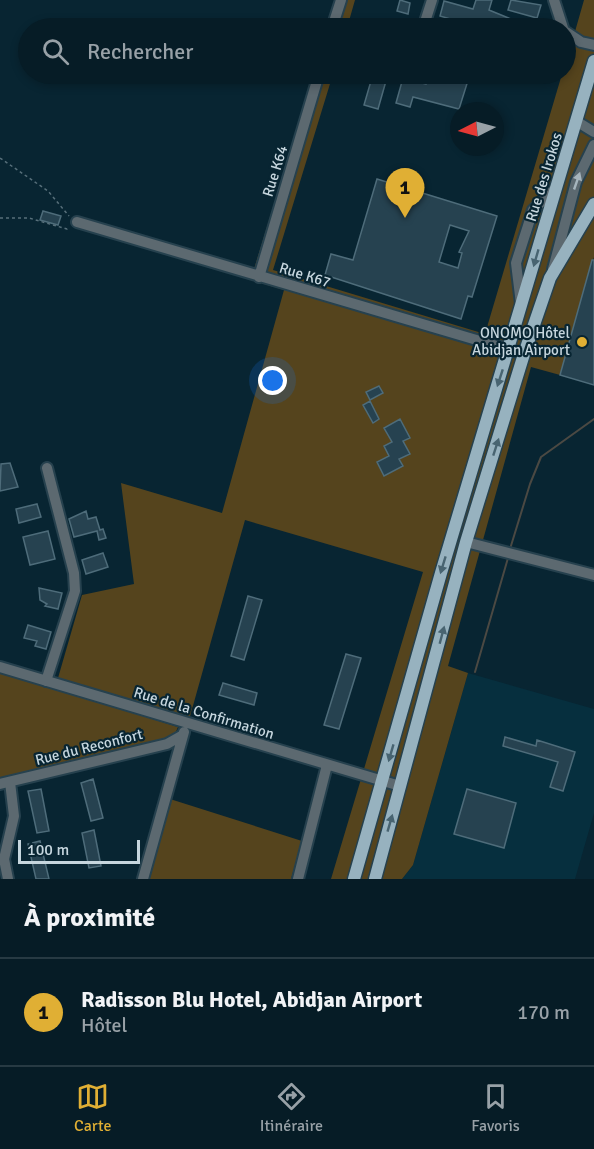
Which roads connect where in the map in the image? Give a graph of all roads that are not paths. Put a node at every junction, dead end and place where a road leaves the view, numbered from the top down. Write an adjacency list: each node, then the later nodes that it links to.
1 (341, 0): 4 (street)
2 (432, 0): 5 (street)
3 (554, 0): 6 (street)
4 (335, 18)
5 (426, 18)
6 (560, 18)
7 (576, 38): 8 (street)
8 (594, 45)
9 (594, 61): 11 (main road, Rue des Irokos)
10 (316, 84): 19 (street, Rue K64)
11 (576, 121): 12 (street); 14 (main road, Rue des Irokos)
12 (594, 132)
13 (594, 145): 20 (street, one-way to 13)
14 (557, 188): 18 (street); 21 (main road, Rue des Irokos, one-way to 21)
15 (594, 204): 20 (main road)
16 (77, 222): 19 (street, Rue K67)
17 (504, 262): 18 (street)
18 (516, 266): 21 (street)
19 (259, 277): 23 (street, Rue K67)
20 (550, 278): 22 (main road)
21 (522, 305): 22 (main road); 23 (main road, Rue des Irokos)
22 (539, 309): 24 (main road)
23 (509, 349): 24 (street, Rue K67); 32 (main road, Rue des Irokos, one-way to 32)
24 (524, 354): 26 (main road, one-way to 24)
25 (47, 468): 29 (street)
26 (466, 542): 27 (street); 34 (main road, one-way to 26)
27 (594, 575)
28 (0, 667): 29 (street, Rue de la Confirmation)
29 (46, 681): 30 (street, Rue de la Confirmation)
30 (185, 730): 31 (street, Rue de la Confirmation); 33 (street, Rue du Reconfort); 36 (street)
31 (327, 765): 32 (street, Rue de la Confirmation); 37 (street)
32 (382, 782): 34 (street, Rue de la Confirmation); 38 (main road, Rue des Irokos)
33 (5, 783): 35 (street)
34 (400, 786): 39 (main road, one-way to 34)
35 (8, 879)
36 (143, 879)
37 (298, 879)
38 (354, 879)
39 (375, 879)

